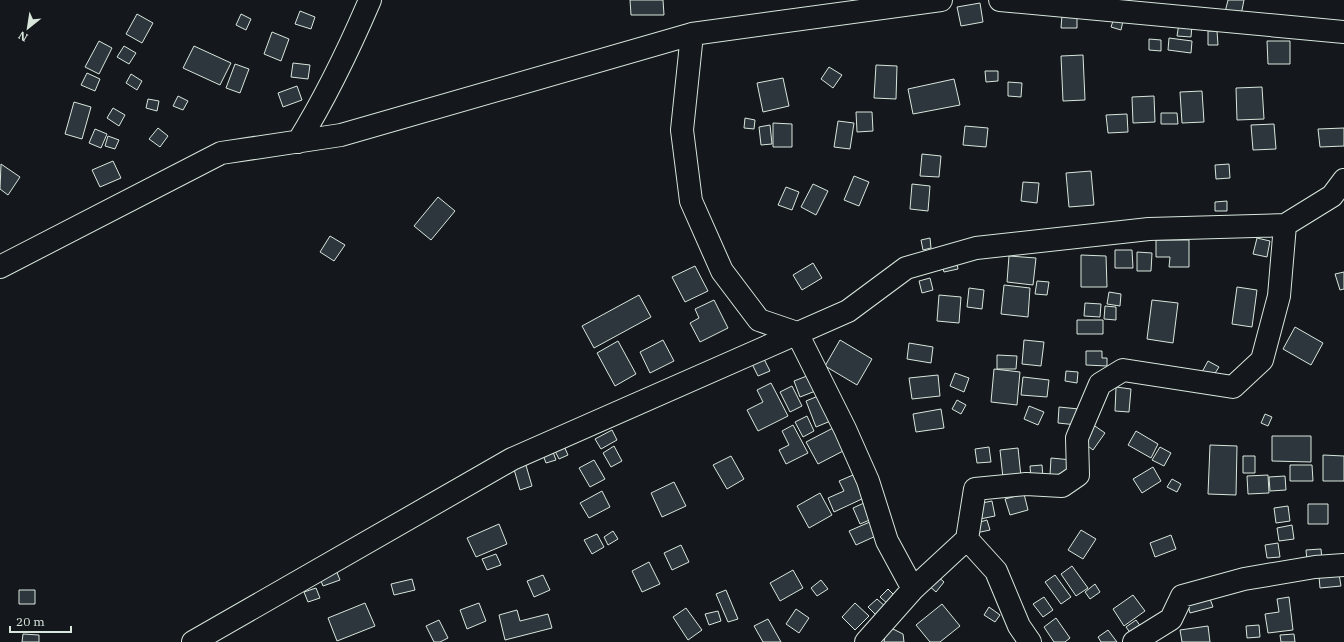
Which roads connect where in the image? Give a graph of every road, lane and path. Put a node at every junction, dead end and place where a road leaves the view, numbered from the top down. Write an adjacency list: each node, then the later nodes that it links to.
1 (370, 0): 6 (street)
2 (941, 0): 5 (street)
3 (1000, 0): 4 (street)
4 (1344, 32)
5 (692, 34): 6 (street); 10 (street)
6 (298, 142): 9 (street)
7 (1344, 180): 8 (street)
8 (1285, 225): 10 (street); 11 (street)
9 (0, 267)
10 (797, 333): 13 (street); 14 (street)
11 (967, 538): 13 (street); 16 (street)
12 (1344, 565): 17 (street)
13 (913, 588): 15 (street)
14 (193, 642)
15 (866, 642)
16 (1030, 642)
17 (1134, 642)

